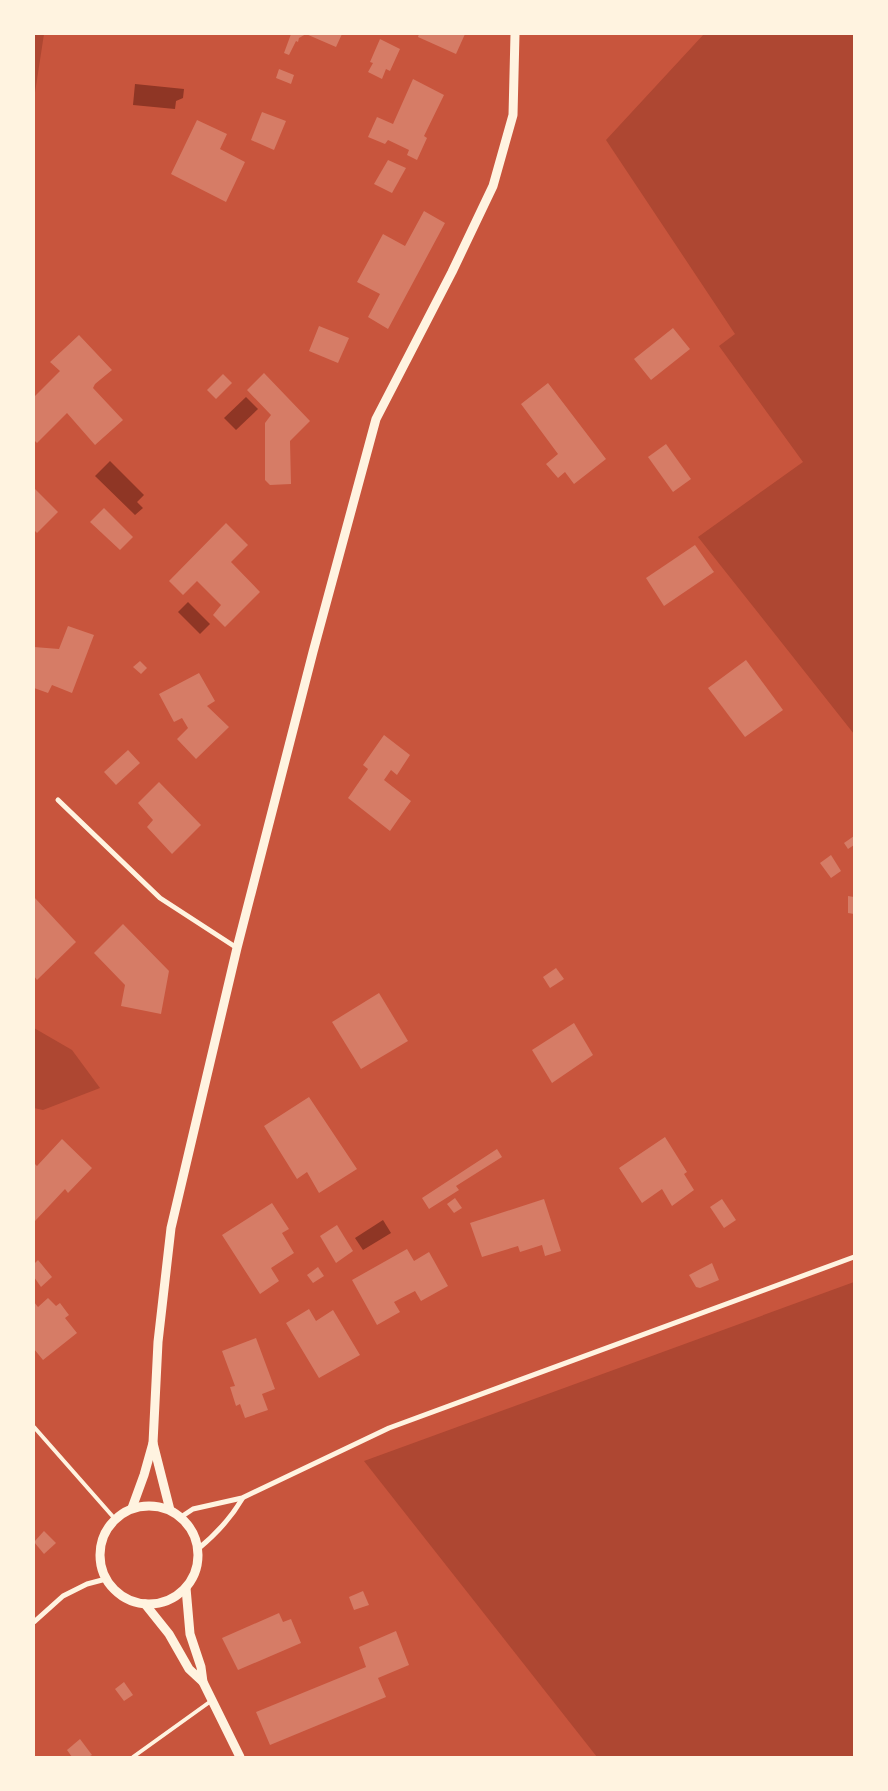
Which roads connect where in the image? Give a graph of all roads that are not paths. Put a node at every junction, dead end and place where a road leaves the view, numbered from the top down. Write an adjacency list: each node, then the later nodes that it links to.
1 (515, 34): 3 (street)
2 (58, 800): 3 (street)
3 (238, 948): 6 (street)
4 (854, 1257): 7 (street)
5 (34, 1427): 11 (lane)
6 (153, 1443): 8 (street); 9 (street)
7 (242, 1498): 10 (street); 12 (street)
8 (132, 1508): 9 (street); 11 (street)
9 (170, 1510): 10 (street)
10 (181, 1517): 12 (street)
11 (115, 1519): 13 (street)
12 (198, 1550): 14 (street)
13 (106, 1579): 15 (street); 16 (street)
14 (186, 1588): 15 (street); 17 (street)
15 (145, 1604): 17 (street)
16 (34, 1622)
17 (203, 1682): 18 (street)
18 (211, 1701): 19 (lane); 20 (street)
19 (132, 1757)
20 (240, 1757)

